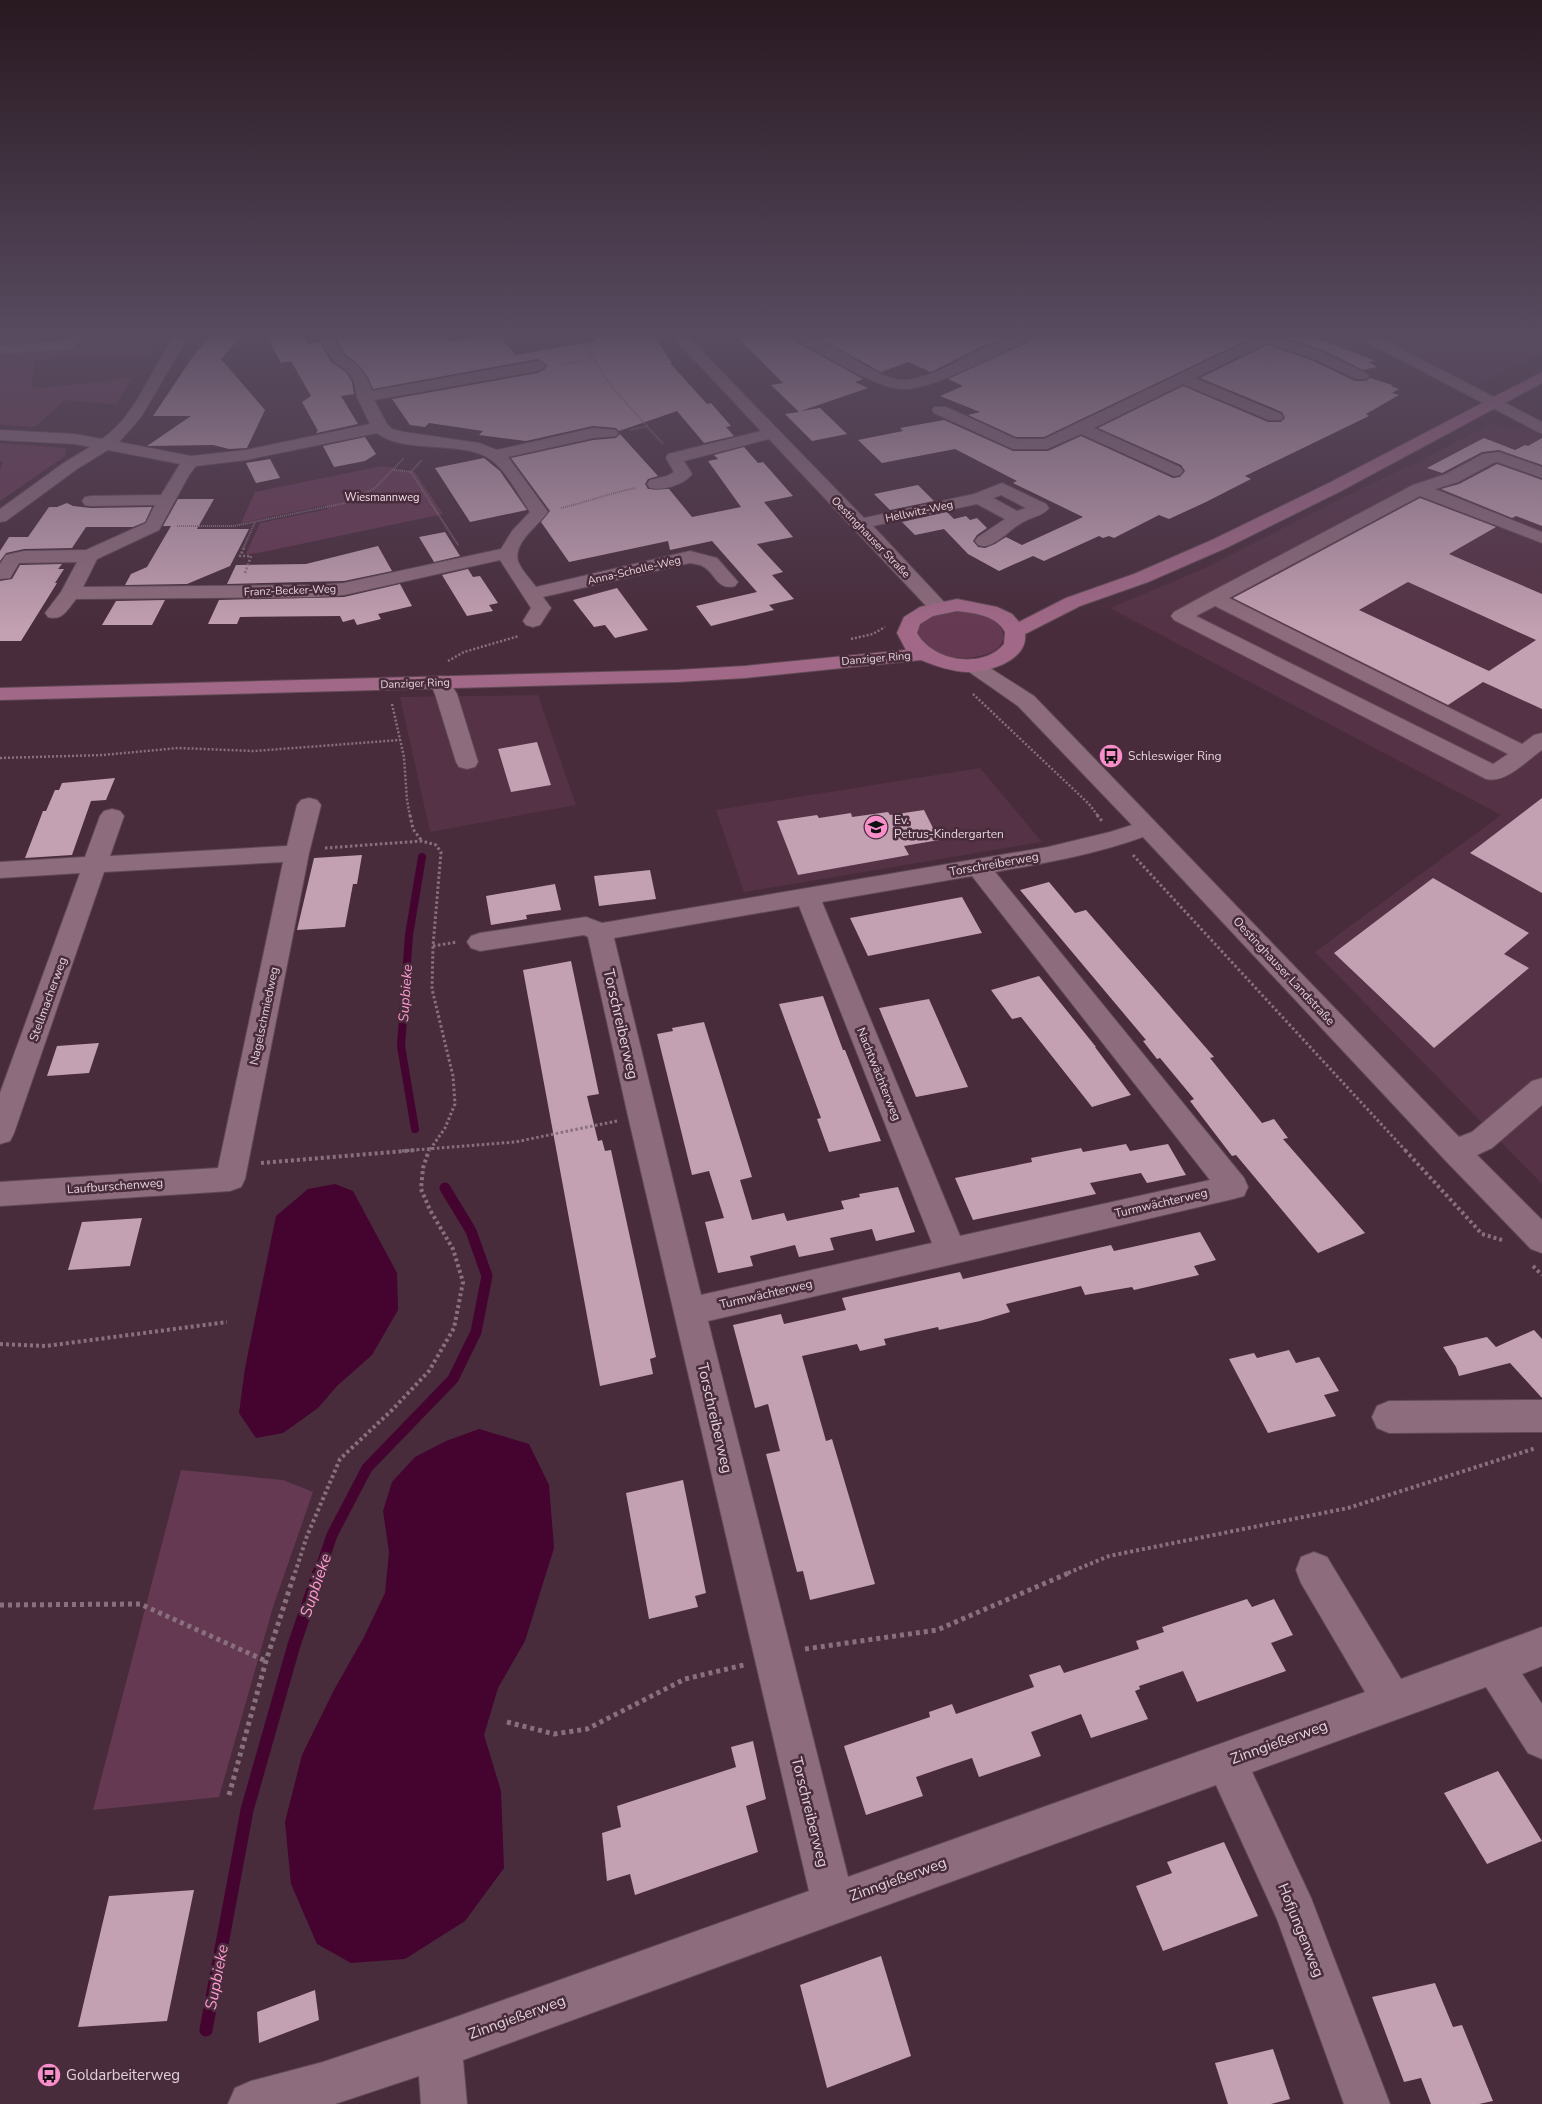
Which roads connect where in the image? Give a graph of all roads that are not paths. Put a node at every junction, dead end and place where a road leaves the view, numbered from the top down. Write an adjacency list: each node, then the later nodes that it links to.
1 (4, 435): 12 (street)
2 (118, 435): 12 (street)
3 (341, 435): 14 (street)
4 (400, 435): 13 (street)
5 (583, 435): 13 (street)
6 (763, 435): 17 (street)
7 (774, 435): 24 (street, Oestinghauser Straße)
8 (994, 435): 9 (street)
9 (1066, 435)
10 (1097, 435): 15 (street)
11 (1432, 435): 34 (main road)
12 (101, 448): 14 (street); 22 (street)
13 (495, 455): 27 (street)
14 (191, 461): 20 (street)
15 (1174, 471)
16 (1542, 473): 18 (street)
17 (656, 484)
18 (1419, 489): 25 (street); 33 (street)
19 (979, 498): 23 (street); 23 (street, Hellwitz-Weg); 24 (street, Hellwitz-Weg)
20 (166, 500): 21 (street); 28 (street)
21 (91, 501)
22 (0, 517)
23 (1016, 518): 26 (street)
24 (859, 524): 35 (street, Oestinghauser Straße)
25 (1542, 538)
26 (984, 541)
27 (507, 553): 31 (street, Franz-Becker-Weg); 32 (street)
28 (89, 556): 29 (street); 31 (street)
29 (3, 574)
30 (728, 582): 32 (street, Anna-Scholle-Weg)
31 (70, 593): 36 (street)
32 (531, 594): 38 (street)
33 (1214, 598): 49 (street); 49 (street)
34 (1073, 602): 37 (main road); 39 (main road)
35 (938, 607): 37 (main road); 40 (main road)
36 (55, 613)
37 (996, 613): 39 (main road)
38 (533, 621)
39 (1016, 631): 42 (main road)
40 (907, 637): 41 (main road); 43 (main road, Danziger Ring)
41 (923, 654): 43 (main road, Danziger Ring); 44 (main road)
42 (1003, 657): 44 (main road); 47 (street, Oestinghauser Landstraße)
43 (829, 663): 45 (main road, Danziger Ring)
44 (972, 665): 47 (street, Oestinghauser Landstraße)
45 (441, 674): 46 (main road, Danziger Ring); 50 (street)
46 (0, 694)
47 (1026, 702): 53 (street, Oestinghauser Landstraße)
48 (1542, 740): 49 (street)
49 (1523, 753)
50 (467, 762)
51 (309, 805): 54 (street, Nagelschmiedweg)
52 (112, 816): 55 (street, Stellmacherweg)
53 (1148, 827): 56 (street, Torschreiberweg); 63 (street, Oestinghauser Landstraße)
54 (297, 853): 55 (street); 64 (street, Nagelschmiedweg)
55 (96, 865): 57 (street); 62 (street, Stellmacherweg)
56 (978, 867): 58 (street, Torschreiberweg); 67 (street, Turmwächterweg)
57 (0, 870)
58 (807, 896): 59 (street, Torschreiberweg); 67 (street, Nachtwächterweg)
59 (600, 932): 60 (street, Torschreiberweg); 68 (street, Torschreiberweg)
60 (480, 942)
61 (1542, 1089): 63 (street)
62 (0, 1133)
63 (1455, 1152): 66 (street, Oestinghauser Landstraße)
64 (232, 1171): 65 (street, Laufburschenweg)
65 (0, 1194)
66 (1542, 1240)
67 (951, 1252): 68 (street, Turmwächterweg)
68 (690, 1311): 77 (street, Torschreiberweg)
69 (1389, 1416): 70 (street)
70 (1542, 1416)
71 (1314, 1570): 74 (street)
72 (1542, 1646): 73 (street, Zinngießerweg)
73 (1494, 1664): 74 (street, Zinngießerweg); 75 (street)
74 (1392, 1701): 76 (street, Zinngießerweg)
75 (1542, 1740)
76 (1226, 1760): 77 (street, Zinngießerweg); 81 (street, Hofjungenweg)
77 (833, 1903): 78 (street, Zinngießerweg)
78 (439, 2046): 79 (street, Zinngießerweg); 80 (street)
79 (252, 2104)
80 (444, 2104)
81 (1367, 2104)

